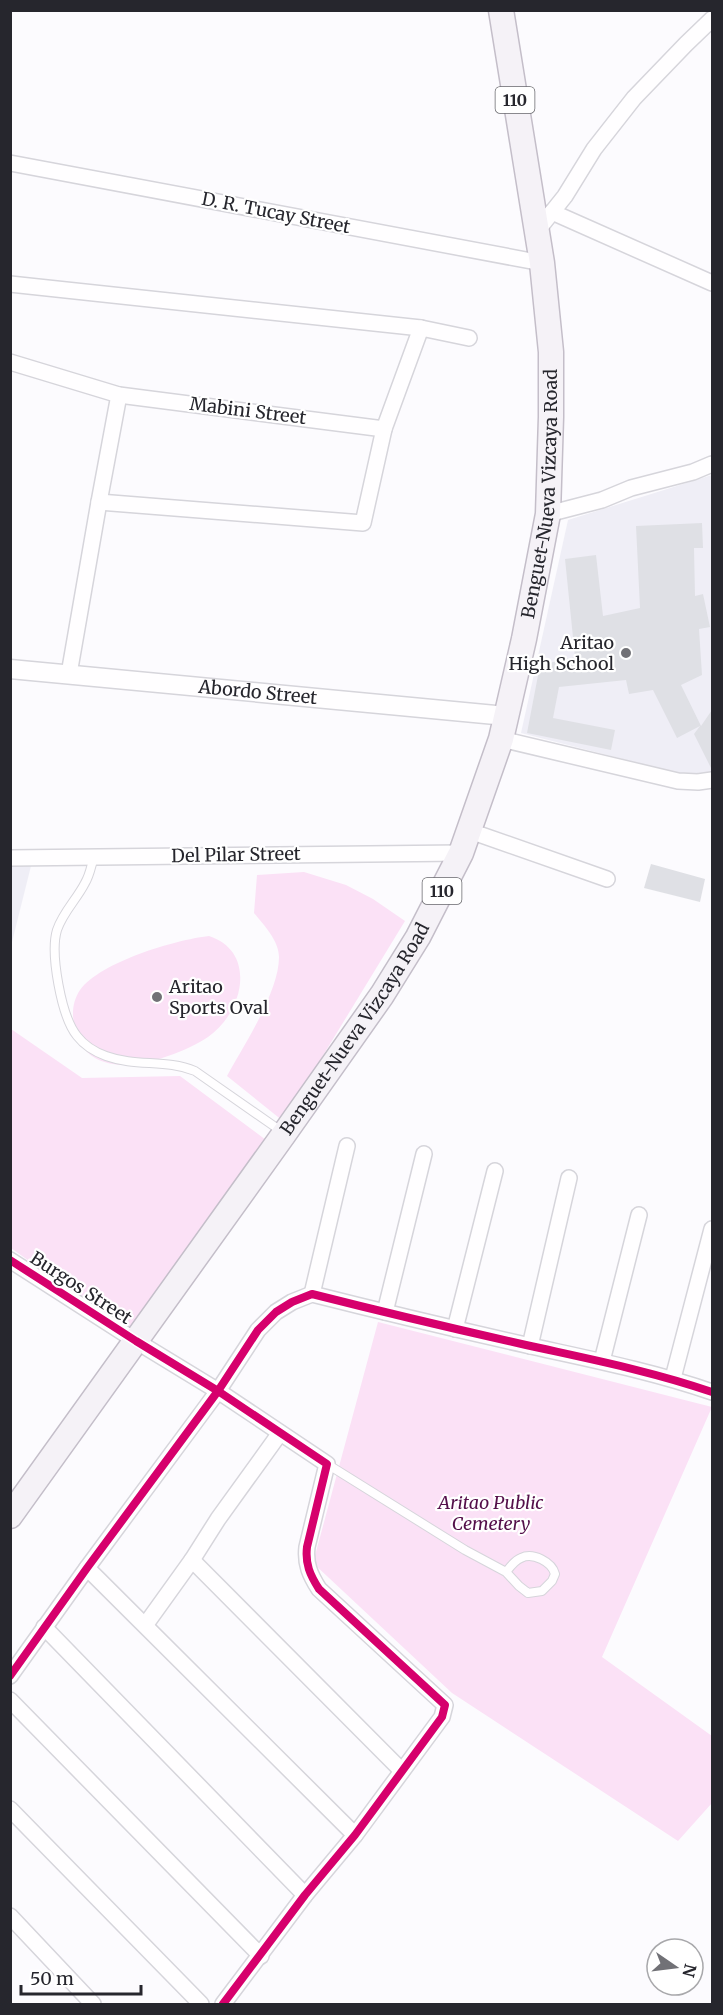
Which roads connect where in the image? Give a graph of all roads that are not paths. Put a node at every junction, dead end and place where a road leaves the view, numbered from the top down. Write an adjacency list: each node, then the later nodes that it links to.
1 (501, 10): 5 (main road, Benguet-Nueva Vizcaya Road / 110)
2 (712, 19): 4 (street)
3 (10, 163): 6 (street, D. R. Tucay Street)
4 (552, 212): 5 (street); 7 (street)
5 (537, 231): 6 (main road, Benguet-Nueva Vizcaya Road / 110)
6 (542, 263): 16 (main road, Benguet-Nueva Vizcaya Road / 110)
7 (712, 283)
8 (10, 284): 9 (street)
9 (421, 328): 10 (street); 13 (street)
10 (469, 338)
11 (10, 362): 12 (street, Mabini Street)
12 (119, 395): 13 (street, Mabini Street); 15 (street)
13 (384, 429): 15 (street)
14 (712, 464): 16 (street)
15 (99, 502): 18 (street)
16 (548, 514): 19 (main road, Benguet-Nueva Vizcaya Road / 110)
17 (10, 669): 18 (street, Abordo Street)
18 (69, 674): 19 (street, Abordo Street)
19 (504, 728): 20 (street); 21 (main road, Benguet-Nueva Vizcaya Road / 110)
20 (712, 780)
21 (465, 842): 22 (street, Del Pilar Street); 24 (street, Del Pilar Street); 25 (main road, Benguet-Nueva Vizcaya Road / 110)
22 (94, 857): 23 (street, Del Pilar Street); 25 (lane)
23 (10, 858)
24 (607, 879)
25 (284, 1134): 36 (main road, Benguet-Nueva Vizcaya Road / 110)
26 (347, 1146): 33 (street)
27 (424, 1154): 34 (street)
28 (495, 1171): 35 (street)
29 (569, 1178): 37 (street)
30 (639, 1215): 38 (street)
31 (712, 1229): 39 (street)
32 (10, 1260): 36 (street, Burgos Street)
33 (312, 1294): 34 (street); 40 (street)
34 (385, 1312): 35 (street)
35 (455, 1329): 37 (street)
36 (136, 1341): 40 (street, Burgos Street); 44 (main road, Benguet-Nueva Vizcaya Road / 110)
37 (530, 1346): 38 (street)
38 (602, 1360): 39 (street)
39 (673, 1378): 41 (street)
40 (219, 1391): 42 (street, Burgos Street); 46 (street)
41 (712, 1392)
42 (280, 1433): 43 (street, Burgos Street); 45 (street)
43 (327, 1464): 47 (lane); 52 (street)
44 (10, 1516)
45 (192, 1560): 48 (street); 52 (street)
46 (87, 1568): 48 (street); 49 (street)
47 (506, 1572): 47 (lane)
48 (146, 1624): 54 (street)
49 (44, 1627): 50 (street); 55 (street)
50 (10, 1676)
51 (10, 1700): 57 (street)
52 (402, 1771): 54 (street)
53 (10, 1809): 59 (street)
54 (355, 1834): 55 (street)
55 (304, 1895): 57 (street)
56 (10, 1916): 58 (street)
57 (261, 1956): 60 (street)
58 (93, 2004)
59 (201, 2004)
60 (223, 2004)

